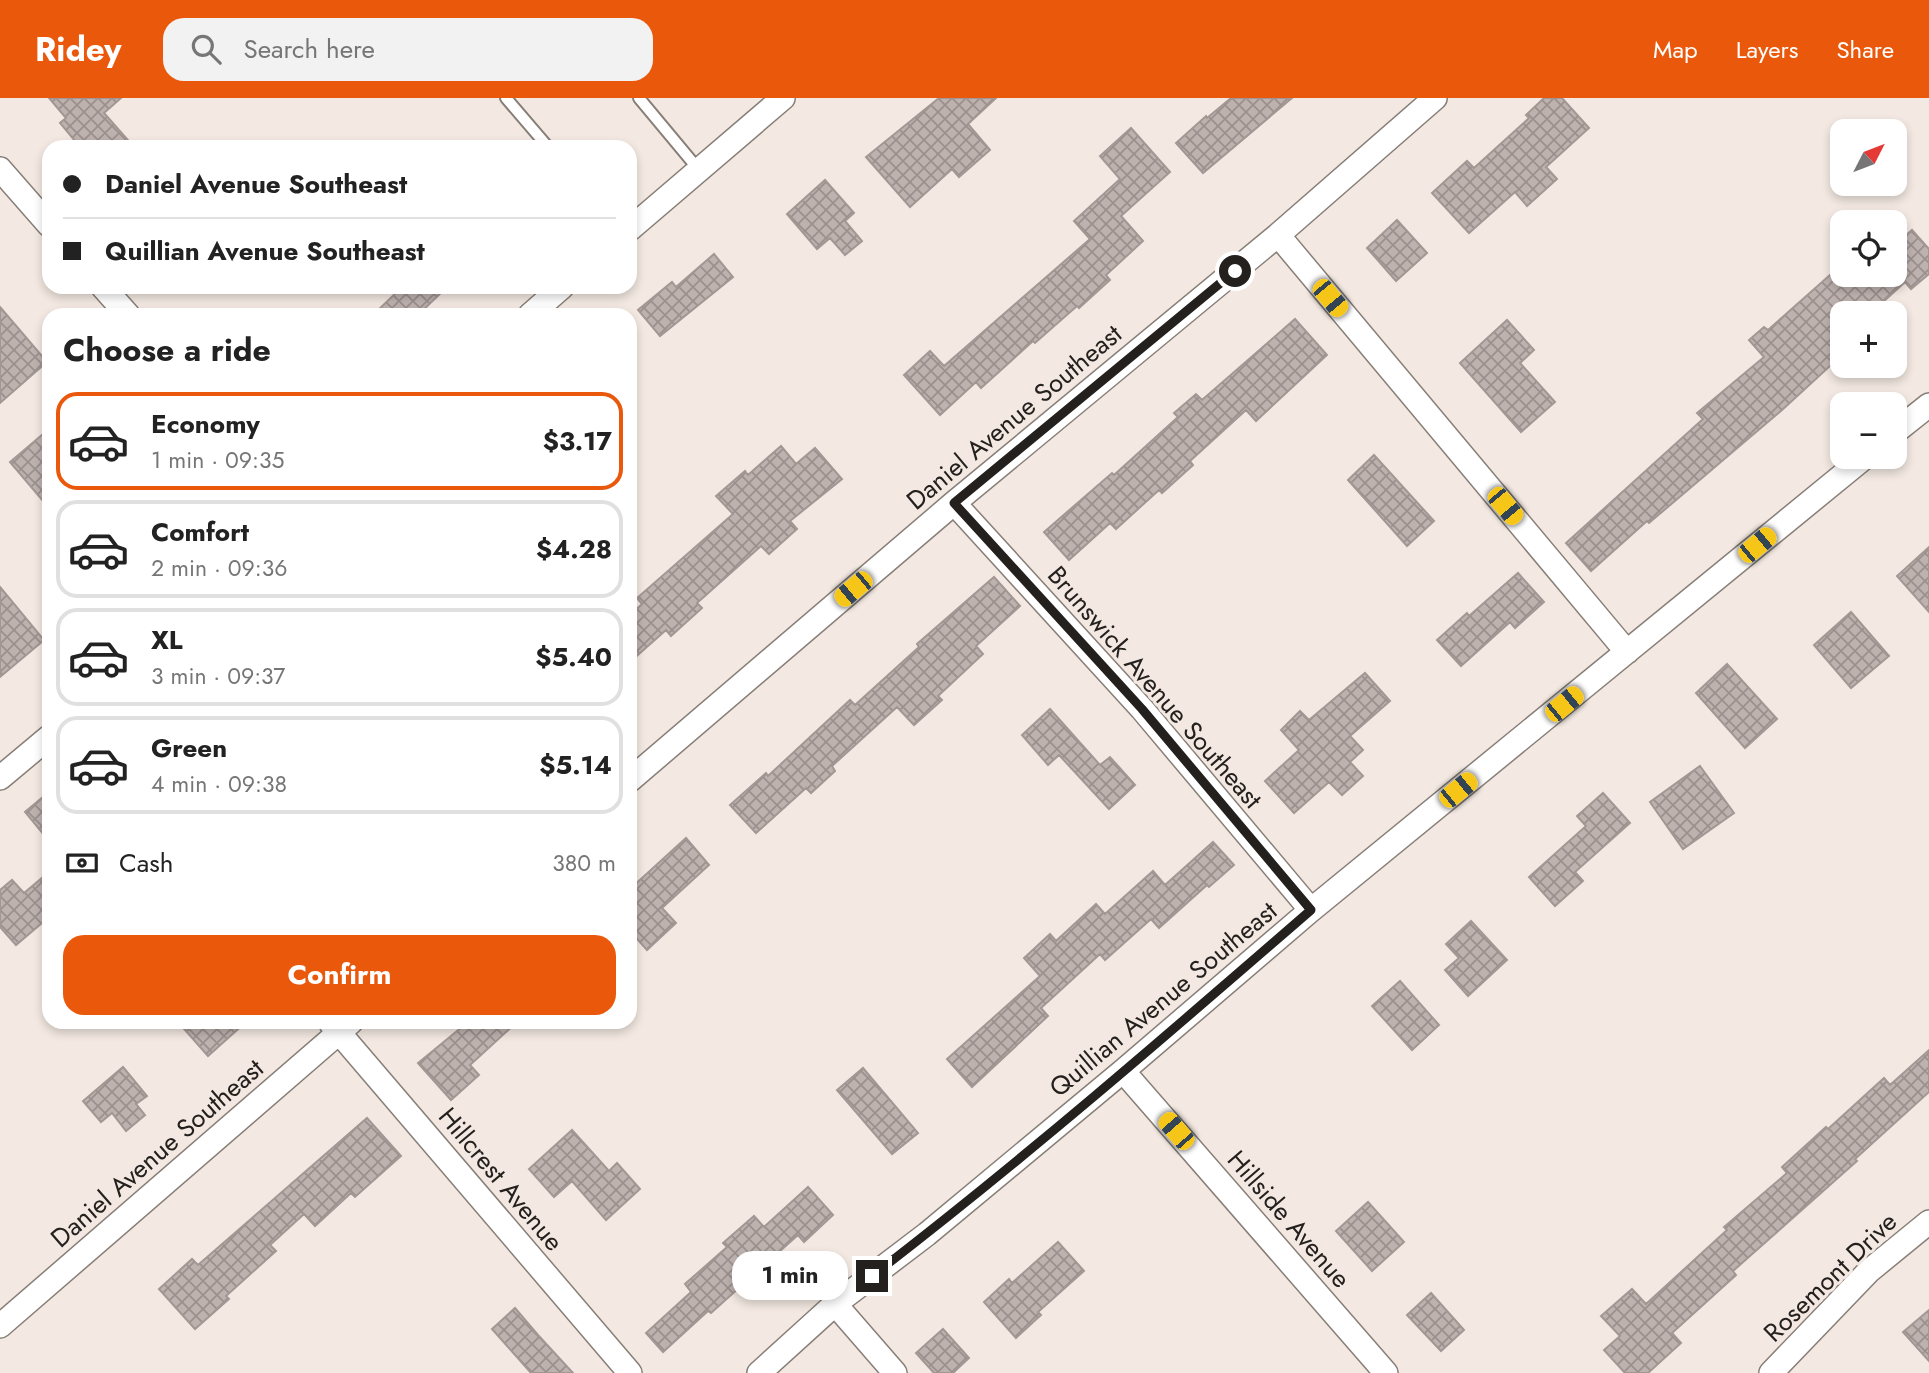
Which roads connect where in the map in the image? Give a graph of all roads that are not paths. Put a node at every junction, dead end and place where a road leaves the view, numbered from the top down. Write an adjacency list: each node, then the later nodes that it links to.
1 (506, 98): 5 (lane)
2 (639, 98): 7 (lane)
3 (783, 98): 7 (street)
4 (1435, 98): 10 (street, Daniel Avenue Southeast)
5 (542, 140)
6 (0, 169): 8 (street)
7 (699, 170): 9 (street)
8 (42, 217)
9 (637, 223)
10 (1278, 235): 18 (street, Daniel Avenue Southeast); 19 (street)
11 (109, 294): 13 (street)
12 (554, 294): 14 (street)
13 (122, 308)
14 (538, 308)
15 (1929, 405): 16 (street)
16 (1907, 422)
17 (1851, 469): 19 (street, Quillian Avenue Southeast)
18 (954, 503): 21 (street, Daniel Avenue Southeast); 23 (street, Brunswick Avenue Southeast)
19 (1627, 652): 23 (street, Quillian Avenue Southeast)
20 (42, 743): 22 (street)
21 (637, 774)
22 (0, 778)
23 (1311, 910): 26 (street, Quillian Avenue Southeast)
24 (337, 1029): 29 (street, Daniel Avenue Southeast)
25 (342, 1029): 30 (street, Hillcrest Avenue)
26 (1124, 1071): 28 (street, Quillian Avenue Southeast); 33 (street, Hillside Avenue)
27 (1929, 1222): 34 (street, Rosemont Drive)
28 (835, 1304): 31 (street, Quillian Avenue Southeast); 32 (street)
29 (0, 1326)
30 (629, 1373)
31 (759, 1373)
32 (895, 1373)
33 (1386, 1373)
34 (1771, 1373)

